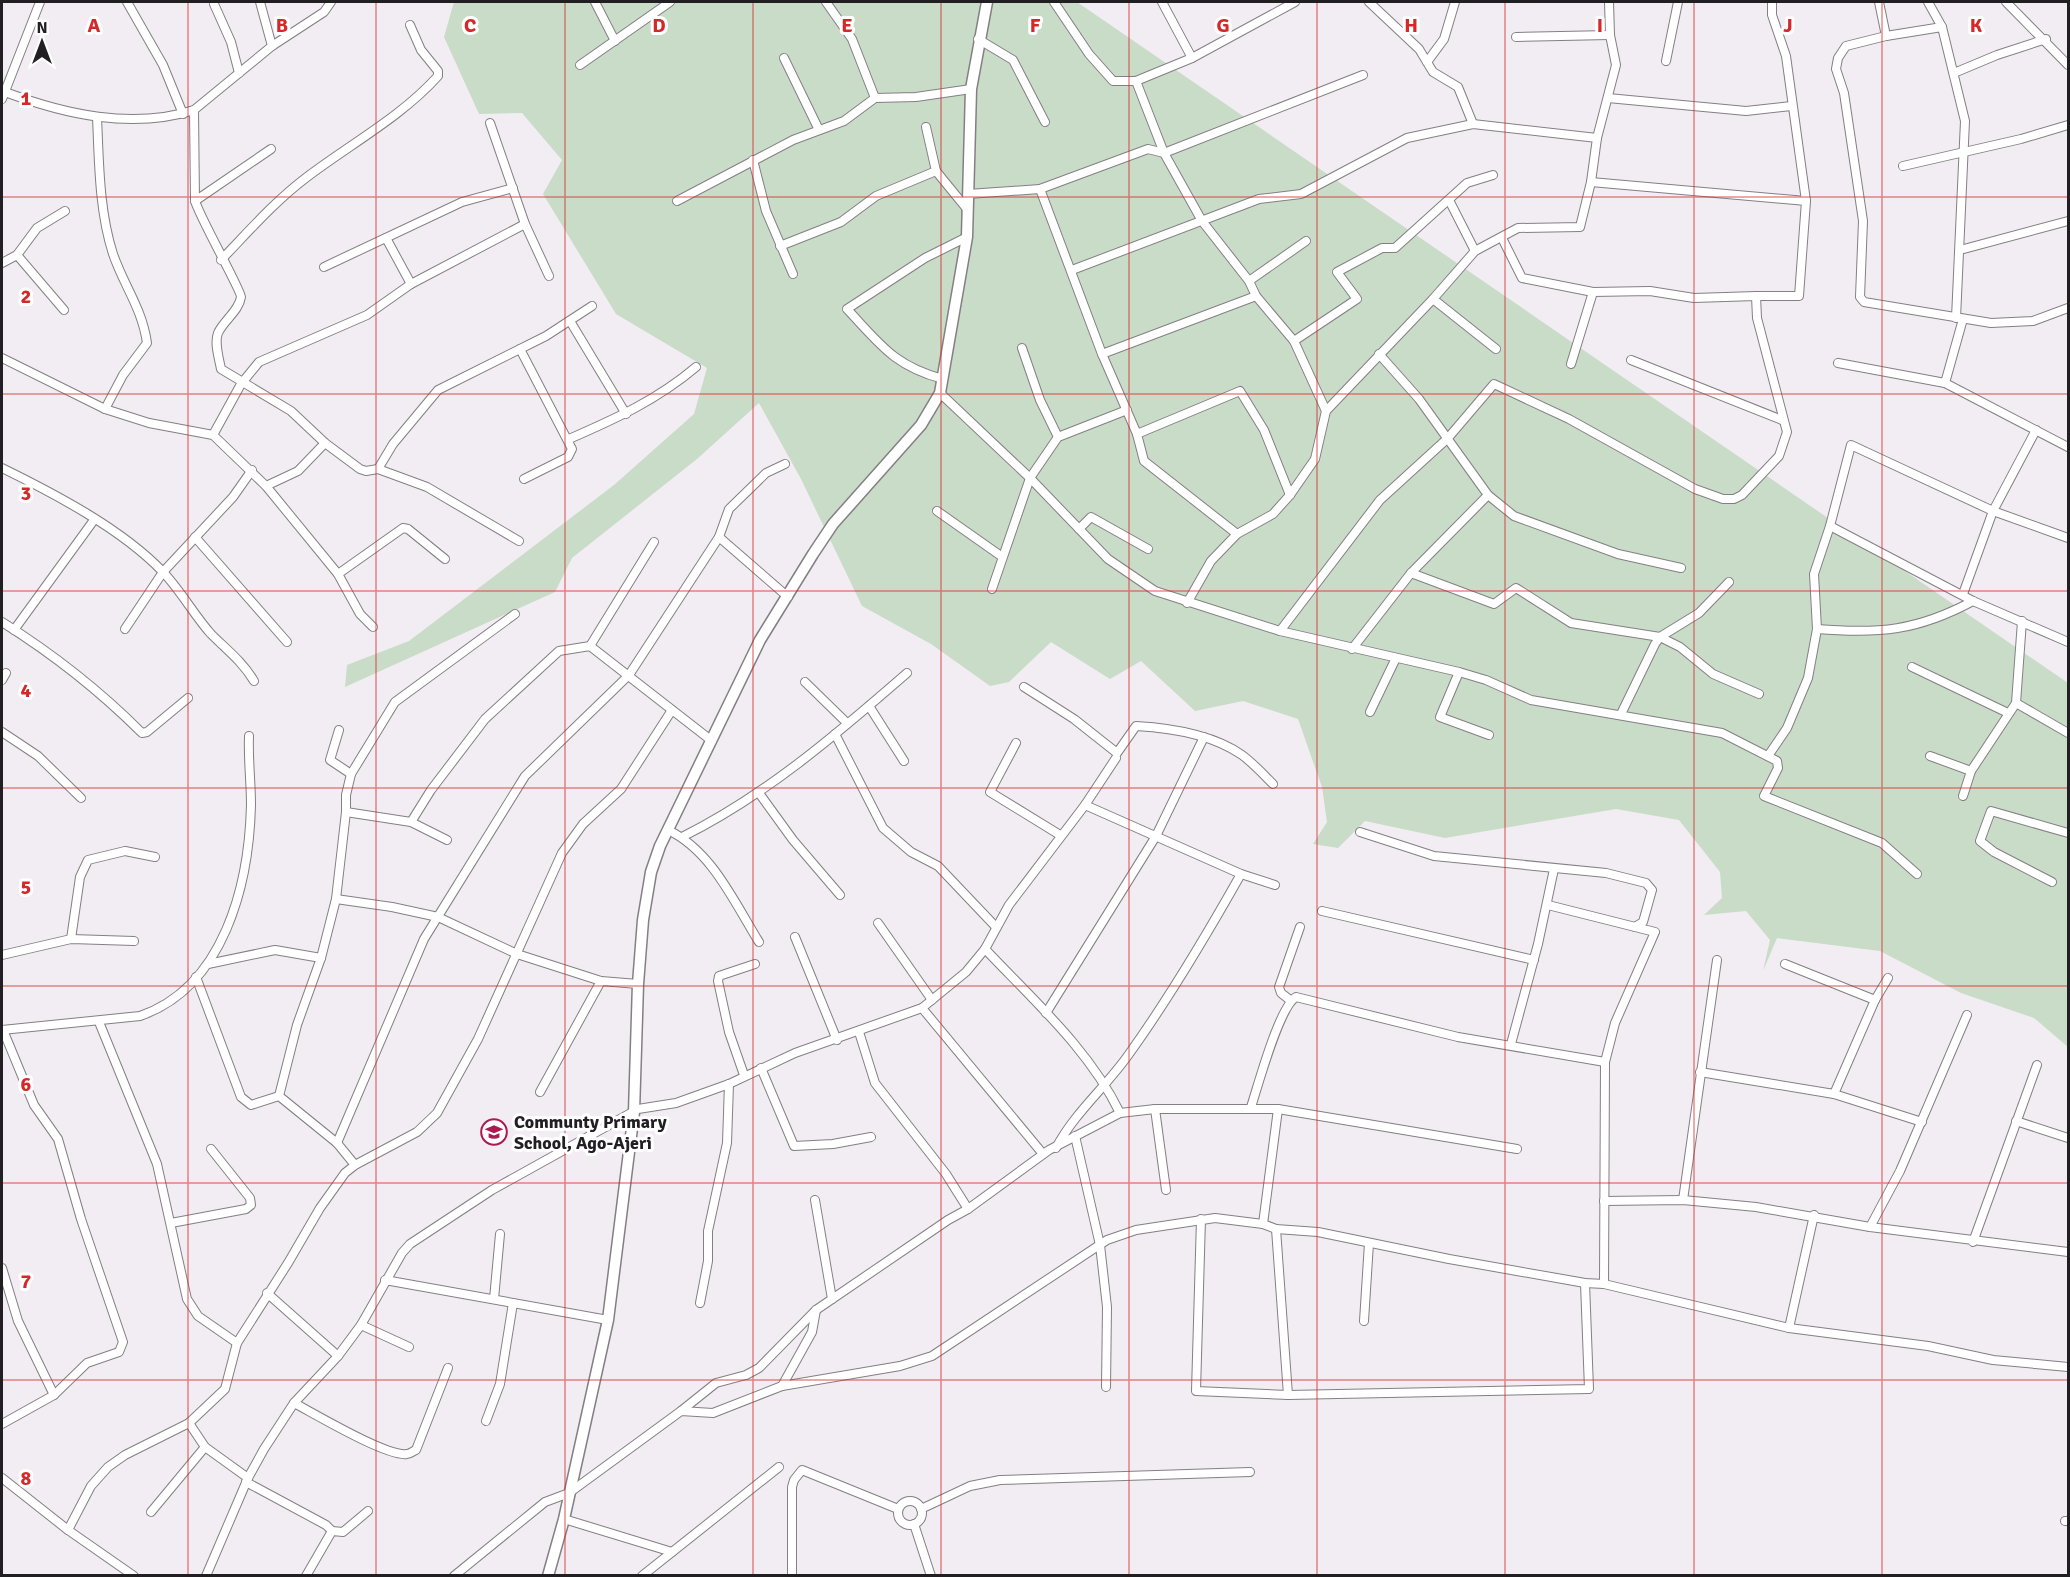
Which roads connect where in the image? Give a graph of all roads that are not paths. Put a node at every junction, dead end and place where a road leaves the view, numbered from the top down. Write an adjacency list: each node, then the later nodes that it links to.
1 (40, 2): 43 (street)
2 (127, 2): 48 (street)
3 (260, 2): 31 (street)
4 (320, 2): 22 (street)
5 (331, 2): 22 (street)
6 (595, 2): 30 (street)
7 (670, 2): 30 (street)
8 (825, 2): 44 (street)
9 (987, 2): 28 (main road)
10 (1054, 2): 41 (street)
11 (1162, 2): 33 (street)
12 (1295, 2): 33 (street)
13 (1369, 2): 34 (street)
14 (1455, 2): 34 (street)
15 (1609, 2): 25 (street)
16 (1678, 2): 35 (street)
17 (1772, 2): 46 (street)
18 (1879, 2): 26 (street)
19 (1928, 2): 24 (street)
20 (2006, 2): 29 (street)
21 (214, 4): 38 (street)
22 (324, 12): 31 (street)
23 (410, 25): 85 (street)
24 (1942, 27): 26 (street); 39 (street)
25 (1610, 35): 27 (street); 45 (street)
26 (1886, 36): 100 (street)
27 (1516, 37)
28 (978, 39): 42 (main road); 50 (street)
29 (2046, 39): 37 (street); 39 (street)
30 (615, 41): 36 (street)
31 (272, 46): 38 (street)
32 (784, 58): 55 (street)
33 (1192, 58): 41 (street)
34 (1427, 62): 52 (street)
35 (1666, 62)
36 (580, 65)
37 (2068, 65)
38 (239, 73): 47 (street)
39 (1954, 73): 58 (street)
40 (1363, 75): 59 (street)
41 (1136, 81): 59 (street)
42 (971, 88): 44 (street); 67 (main road)
43 (3, 95): 49 (street)
44 (875, 98): 55 (street)
45 (1608, 98): 46 (street); 56 (street)
46 (1791, 106): 71 (street)
47 (194, 110): 48 (street); 69 (street)
48 (183, 114): 49 (street)
49 (97, 117): 117 (street)
50 (1045, 122)
51 (490, 123): 65 (street)
52 (1473, 124): 56 (street); 74 (street)
53 (2068, 125): 58 (street)
54 (926, 127): 62 (street)
55 (819, 130): 60 (street)
56 (1597, 138): 64 (street)
57 (271, 148): 69 (street)
58 (1964, 152): 61 (street); 83 (street)
59 (1164, 153): 66 (street); 74 (street)
60 (753, 160): 70 (street); 81 (street)
61 (1903, 166)
62 (936, 171): 72 (street); 81 (street)
63 (1493, 175): 68 (street)
64 (1591, 182): 71 (street); 79 (street)
65 (513, 188): 76 (street); 78 (street)
66 (1040, 189): 67 (street); 88 (street)
67 (968, 194): 72 (main road)
68 (1449, 200): 82 (street); 102 (street)
69 (195, 201): 85 (street)
70 (677, 201)
71 (1806, 201): 95 (street)
72 (967, 209): 77 (main road)
73 (65, 211): 84 (street)
74 (1202, 221): 88 (street); 91 (street)
75 (2068, 221): 83 (street)
76 (525, 224): 90 (street); 92 (street)
77 (967, 237): 113 (main road); 113 (street)
78 (386, 238): 87 (street); 92 (street)
79 (1502, 238): 82 (street); 93 (street)
80 (1306, 241): 91 (street)
81 (780, 246): 89 (street)
82 (1475, 250): 96 (street)
83 (1960, 250): 100 (street)
84 (17, 255): 86 (street); 99 (street)
85 (221, 260): 115 (street)
86 (2, 263)
87 (324, 267)
88 (1072, 270): 106 (street)
89 (793, 274)
90 (549, 276)
91 (1249, 281): 94 (street)
92 (411, 284): 115 (street)
93 (1593, 292): 95 (street); 111 (street)
94 (1256, 296): 102 (street); 106 (street)
95 (1756, 296): 121 (street)
96 (1433, 299): 105 (street); 107 (street)
97 (592, 306): 101 (street)
98 (2068, 308): 100 (street)
99 (64, 310)
100 (1960, 319): 114 (street)
101 (570, 321): 104 (street); 120 (street)
102 (1294, 341): 119 (street)
103 (1022, 348): 125 (street)
104 (520, 349): 127 (street); 132 (street)
105 (1496, 349)
106 (1102, 354): 118 (street)
107 (1379, 354): 119 (street); 126 (street)
108 (2, 358): 117 (street)
109 (1631, 360): 121 (street)
110 (1838, 363): 114 (street)
111 (1571, 364)
112 (696, 367): 120 (street)
113 (943, 379): 116 (main road)
114 (1946, 383): 122 (street)
115 (241, 384): 124 (street); 128 (street)
116 (940, 393): 134 (street); 160 (main road)
117 (105, 409): 124 (street)
118 (1127, 410): 123 (street); 125 (street)
119 (1326, 411): 137 (street)
120 (626, 414): 127 (street)
121 (1782, 420): 126 (street)
122 (2036, 430): 129 (street); 140 (street)
123 (1137, 434): 137 (street); 144 (street)
124 (213, 435): 133 (street)
125 (1058, 437): 134 (street)
126 (1448, 438): 138 (street); 170 (street)
127 (569, 439): 135 (street)
128 (325, 443): 132 (street); 136 (street)
129 (2068, 447)
130 (785, 464): 146 (street)
131 (2, 468): 141 (street)
132 (378, 469): 148 (street)
133 (252, 470): 136 (street); 145 (street)
134 (1030, 478): 143 (street); 151 (street)
135 (524, 479)
136 (266, 486): 156 (street)
137 (1290, 495): 144 (street)
138 (1488, 495): 153 (street); 155 (street)
139 (937, 511): 151 (street)
140 (1994, 511): 142 (street); 147 (street); 159 (street)
141 (94, 520): 154 (street); 169 (street)
142 (1830, 526): 159 (street); 168 (street)
143 (1079, 529): 150 (street); 162 (street)
144 (1237, 534): 162 (street)
145 (195, 537): 154 (street); 172 (street)
146 (718, 537): 160 (street); 180 (street)
147 (2068, 538)
148 (519, 540)
149 (654, 542): 174 (street)
150 (1148, 549)
151 (1001, 556): 158 (street)
152 (445, 559): 156 (street)
153 (1681, 568)
154 (162, 572): 167 (street); 181 (street)
155 (1411, 573): 171 (street); 175 (street)
156 (338, 574): 166 (street)
157 (1729, 582): 171 (street)
158 (992, 589)
159 (1963, 594): 161 (street)
160 (788, 597): 200 (main road)
161 (1973, 601): 164 (street); 168 (street)
162 (1186, 603): 170 (street)
163 (515, 614): 207 (street)
164 (2022, 621): 173 (street); 186 (street)
165 (2, 622): 169 (street)
166 (373, 627)
167 (125, 629)
168 (1817, 629): 202 (street)
169 (14, 630): 185 (street)
170 (1280, 631): 175 (street)
171 (1660, 637): 184 (street); 191 (street)
172 (286, 642)
173 (2068, 642)
174 (590, 646): 180 (street); 214 (street)
175 (1352, 649): 176 (street)
176 (1396, 658): 178 (street); 189 (street)
177 (1912, 667): 190 (street)
178 (1458, 672): 191 (street); 197 (street)
179 (907, 673): 187 (street)
180 (629, 675): 188 (street); 232 (street)
181 (254, 681)
182 (805, 682): 192 (street)
183 (1024, 687): 199 (street)
184 (1759, 694)
185 (188, 698)
186 (2016, 704): 190 (street); 196 (street)
187 (869, 706): 192 (street); 205 (street)
188 (672, 710): 200 (street); 242 (street)
189 (1370, 712)
190 (2008, 713): 206 (street)
191 (1621, 714): 202 (street)
192 (847, 723): 195 (street)
193 (339, 730): 207 (street)
194 (2, 732): 211 (street)
195 (835, 734): 209 (street); 234 (street)
196 (2068, 734)
197 (1489, 735)
198 (249, 736): 247 (street)
199 (1204, 737): 208 (street); 219 (street)
200 (712, 741): 215 (main road)
201 (1016, 743): 218 (street)
202 (1768, 756): 225 (street)
203 (1930, 756): 206 (street)
204 (1116, 758): 212 (street)
205 (904, 761)
206 (1971, 771): 210 (street)
207 (351, 774): 213 (street)
208 (1273, 783)
209 (759, 793): 220 (street); 228 (street)
210 (1963, 796)
211 (81, 798)
212 (1085, 805): 218 (street); 219 (street)
213 (346, 812): 214 (street); 229 (street)
214 (411, 822): 221 (street)
215 (668, 830): 220 (street); 253 (main road)
216 (1360, 832): 223 (street)
217 (2068, 833): 226 (street)
218 (1060, 835): 234 (street)
219 (1156, 836): 224 (street); 258 (street)
220 (682, 837): 240 (street)
221 (447, 840)
222 (155, 857): 238 (street)
223 (1554, 869): 230 (street); 236 (street)
224 (1241, 874): 227 (street); 271 (street)
225 (1917, 874)
226 (2052, 882)
227 (1275, 885)
228 (840, 895)
229 (336, 899): 232 (street); 244 (street)
230 (1548, 905): 236 (street); 245 (street)
231 (1322, 911): 245 (street)
232 (438, 917): 242 (street); 285 (street)
233 (878, 923): 254 (street)
234 (996, 927): 241 (street)
235 (1300, 927): 255 (street)
236 (1635, 927): 265 (street)
237 (795, 937): 263 (street)
238 (71, 939): 239 (street); 243 (street)
239 (134, 941)
240 (759, 942)
241 (985, 949): 254 (street); 258 (street)
242 (517, 954): 252 (street); 290 (street)
243 (2, 955)
244 (321, 958): 247 (street); 274 (street)
245 (1534, 960): 264 (street)
246 (1717, 960): 268 (street)
247 (208, 964): 250 (street)
248 (755, 964): 269 (street)
249 (1785, 964): 256 (street)
250 (196, 977): 260 (street); 274 (street)
251 (1888, 978): 256 (street)
252 (601, 981): 253 (street); 272 (street)
253 (638, 984): 278 (main road)
254 (932, 1000): 257 (street)
255 (1290, 1000): 264 (street); 275 (street)
256 (1875, 1000): 273 (street)
257 (922, 1008): 262 (street); 289 (street)
258 (1046, 1012): 271 (street)
259 (1967, 1015): 281 (street)
260 (99, 1022): 261 (street); 298 (street)
261 (2, 1030): 328 (street)
262 (859, 1032): 263 (street); 295 (street)
263 (837, 1040): 267 (street)
264 (1510, 1044): 265 (street)
265 (1605, 1062): 294 (street)
266 (2037, 1065): 280 (street)
267 (761, 1068): 269 (street); 283 (street)
268 (1700, 1072): 273 (street); 293 (street)
269 (744, 1075): 270 (street)
270 (729, 1084): 278 (street); 315 (street)
271 (1107, 1085): 279 (street); 286 (street)
272 (540, 1092)
273 (1834, 1094): 281 (street)
274 (279, 1096): 285 (street)
275 (1251, 1107): 276 (street); 277 (street)
276 (1155, 1109): 279 (street); 291 (street)
277 (1278, 1109): 288 (street); 299 (street)
278 (634, 1112): 308 (street); 317 (main road)
279 (1120, 1113): 282 (street)
280 (2016, 1120): 284 (street); 303 (street)
281 (1922, 1122): 300 (street)
282 (1075, 1136): 286 (street); 305 (street)
283 (871, 1137)
284 (2068, 1138)
285 (337, 1143): 290 (street)
286 (1055, 1148): 289 (street)
287 (211, 1149): 298 (street)
288 (1517, 1149)
289 (1043, 1154): 295 (street)
290 (355, 1165): 311 (street)
291 (1166, 1190)
292 (815, 1200): 313 (street)
293 (1683, 1200): 294 (street); 296 (street)
294 (1604, 1201): 310 (street)
295 (968, 1209): 313 (street)
296 (1814, 1215): 300 (street); 320 (street)
297 (1201, 1219): 299 (street); 305 (street); 329 (street)
298 (171, 1223): 321 (street)
299 (1263, 1224): 301 (street)
300 (1870, 1227): 303 (street)
301 (1276, 1228): 304 (street); 329 (street)
302 (500, 1234): 312 (street)
303 (1973, 1242): 306 (street)
304 (1369, 1243): 309 (street); 318 (street)
305 (1100, 1245): 326 (street); 327 (street)
306 (2068, 1252)
307 (2, 1268): 328 (street)
308 (385, 1280): 312 (street); 319 (street)
309 (1585, 1284): 310 (street); 329 (street)
310 (1604, 1284): 320 (street)
311 (267, 1293): 321 (street); 323 (street)
312 (494, 1299): 314 (street)
313 (832, 1299): 316 (street)
314 (513, 1303): 317 (street); 332 (street)
315 (700, 1303)
316 (816, 1310): 326 (street); 331 (street)
317 (608, 1320): 340 (main road)
318 (1364, 1321)
319 (361, 1325): 322 (street); 323 (street)
320 (1789, 1328): 324 (street)
321 (237, 1343): 333 (street)
322 (409, 1347)
323 (338, 1356): 330 (street)
324 (2068, 1367)
325 (448, 1368): 330 (street)
326 (782, 1386): 331 (street)
327 (1106, 1387)
328 (54, 1395): 334 (street)
329 (1288, 1395)
330 (294, 1403): 339 (street)
331 (681, 1411): 340 (street)
332 (486, 1421)
333 (189, 1423): 335 (street); 347 (street)
334 (2, 1424)
335 (205, 1447): 339 (street); 344 (street)
336 (778, 1467): 349 (street)
337 (1250, 1472): 342 (street)
338 (2, 1478): 347 (street)
339 (247, 1480): 348 (street); 351 (street)
340 (569, 1493): 345 (main road); 353 (street)
341 (898, 1509): 342 (street); 346 (street); 356 (street)
342 (921, 1509): 346 (street)
343 (368, 1511): 348 (street)
344 (151, 1512)
345 (564, 1518): 349 (street); 354 (main road)
346 (914, 1524): 357 (street)
347 (68, 1530): 350 (street)
348 (332, 1531): 352 (street)
349 (672, 1552): 355 (street)
350 (134, 1575)
351 (206, 1575)
352 (306, 1575)
353 (454, 1575)
354 (548, 1575)
355 (642, 1575)
356 (792, 1575)
357 (931, 1575)

